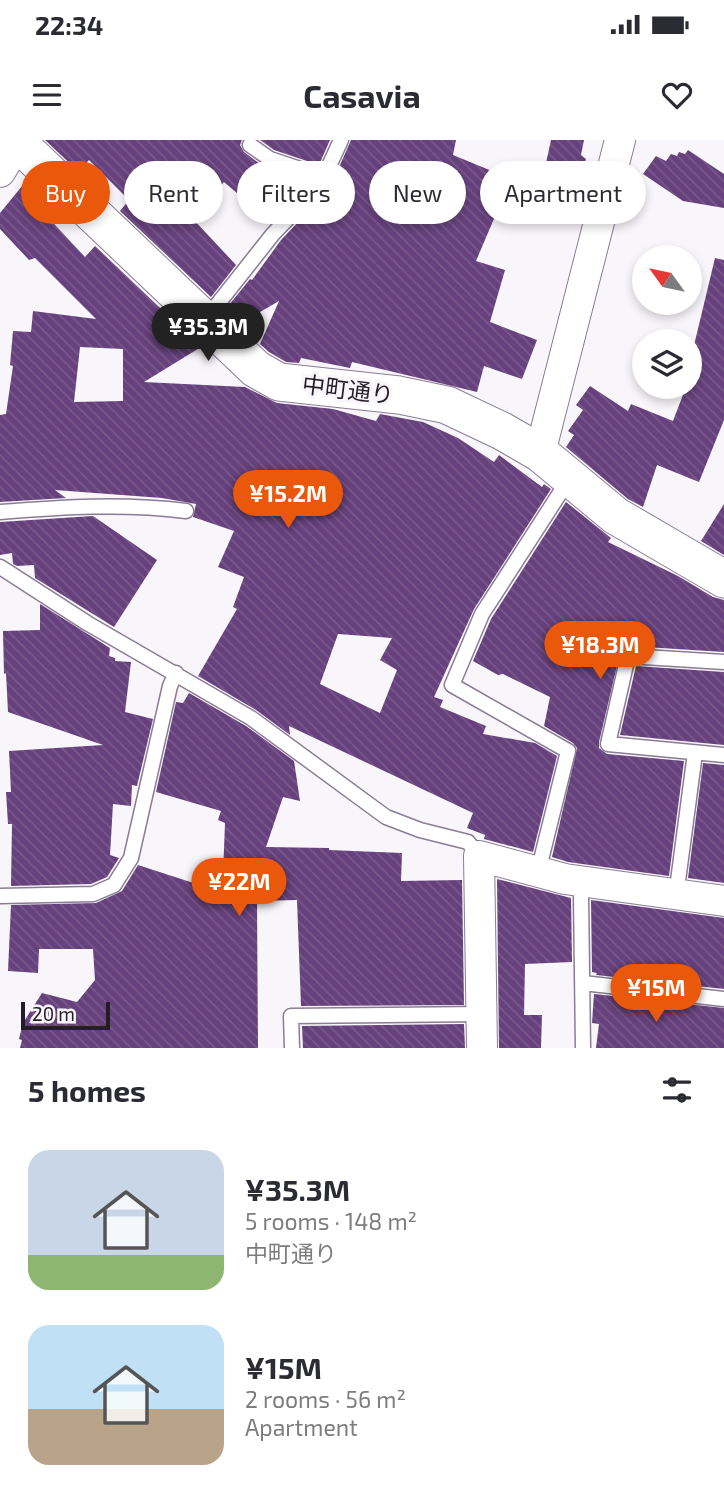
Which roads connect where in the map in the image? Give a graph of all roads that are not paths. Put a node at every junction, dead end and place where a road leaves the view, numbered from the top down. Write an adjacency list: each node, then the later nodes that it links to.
1 (341, 140): 6 (lane)
2 (620, 140): 9 (street)
3 (250, 145): 5 (lane)
4 (11, 152): 8 (street, 中町通り)
5 (276, 161)
6 (331, 161)
7 (283, 224): 8 (lane)
8 (205, 321): 9 (street, 中町通り)
9 (540, 453): 10 (street, 中町通り)
10 (570, 479): 14 (street, 中町通り); 20 (lane)
11 (186, 511): 12 (lane)
12 (0, 512)
13 (0, 567): 16 (lane)
14 (724, 579)
15 (724, 662): 17 (lane)
16 (176, 673): 19 (lane); 22 (lane)
17 (695, 753): 18 (lane); 23 (lane)
18 (724, 755)
19 (478, 856): 20 (street); 27 (street)
20 (538, 872): 21 (street)
21 (583, 882): 23 (street); 25 (lane)
22 (0, 896)
23 (676, 896): 24 (street)
24 (724, 901)
25 (583, 983): 26 (lane); 30 (lane)
26 (724, 999)
27 (482, 1014): 28 (lane); 29 (street)
28 (292, 1048)
29 (482, 1048)
30 (583, 1048)

